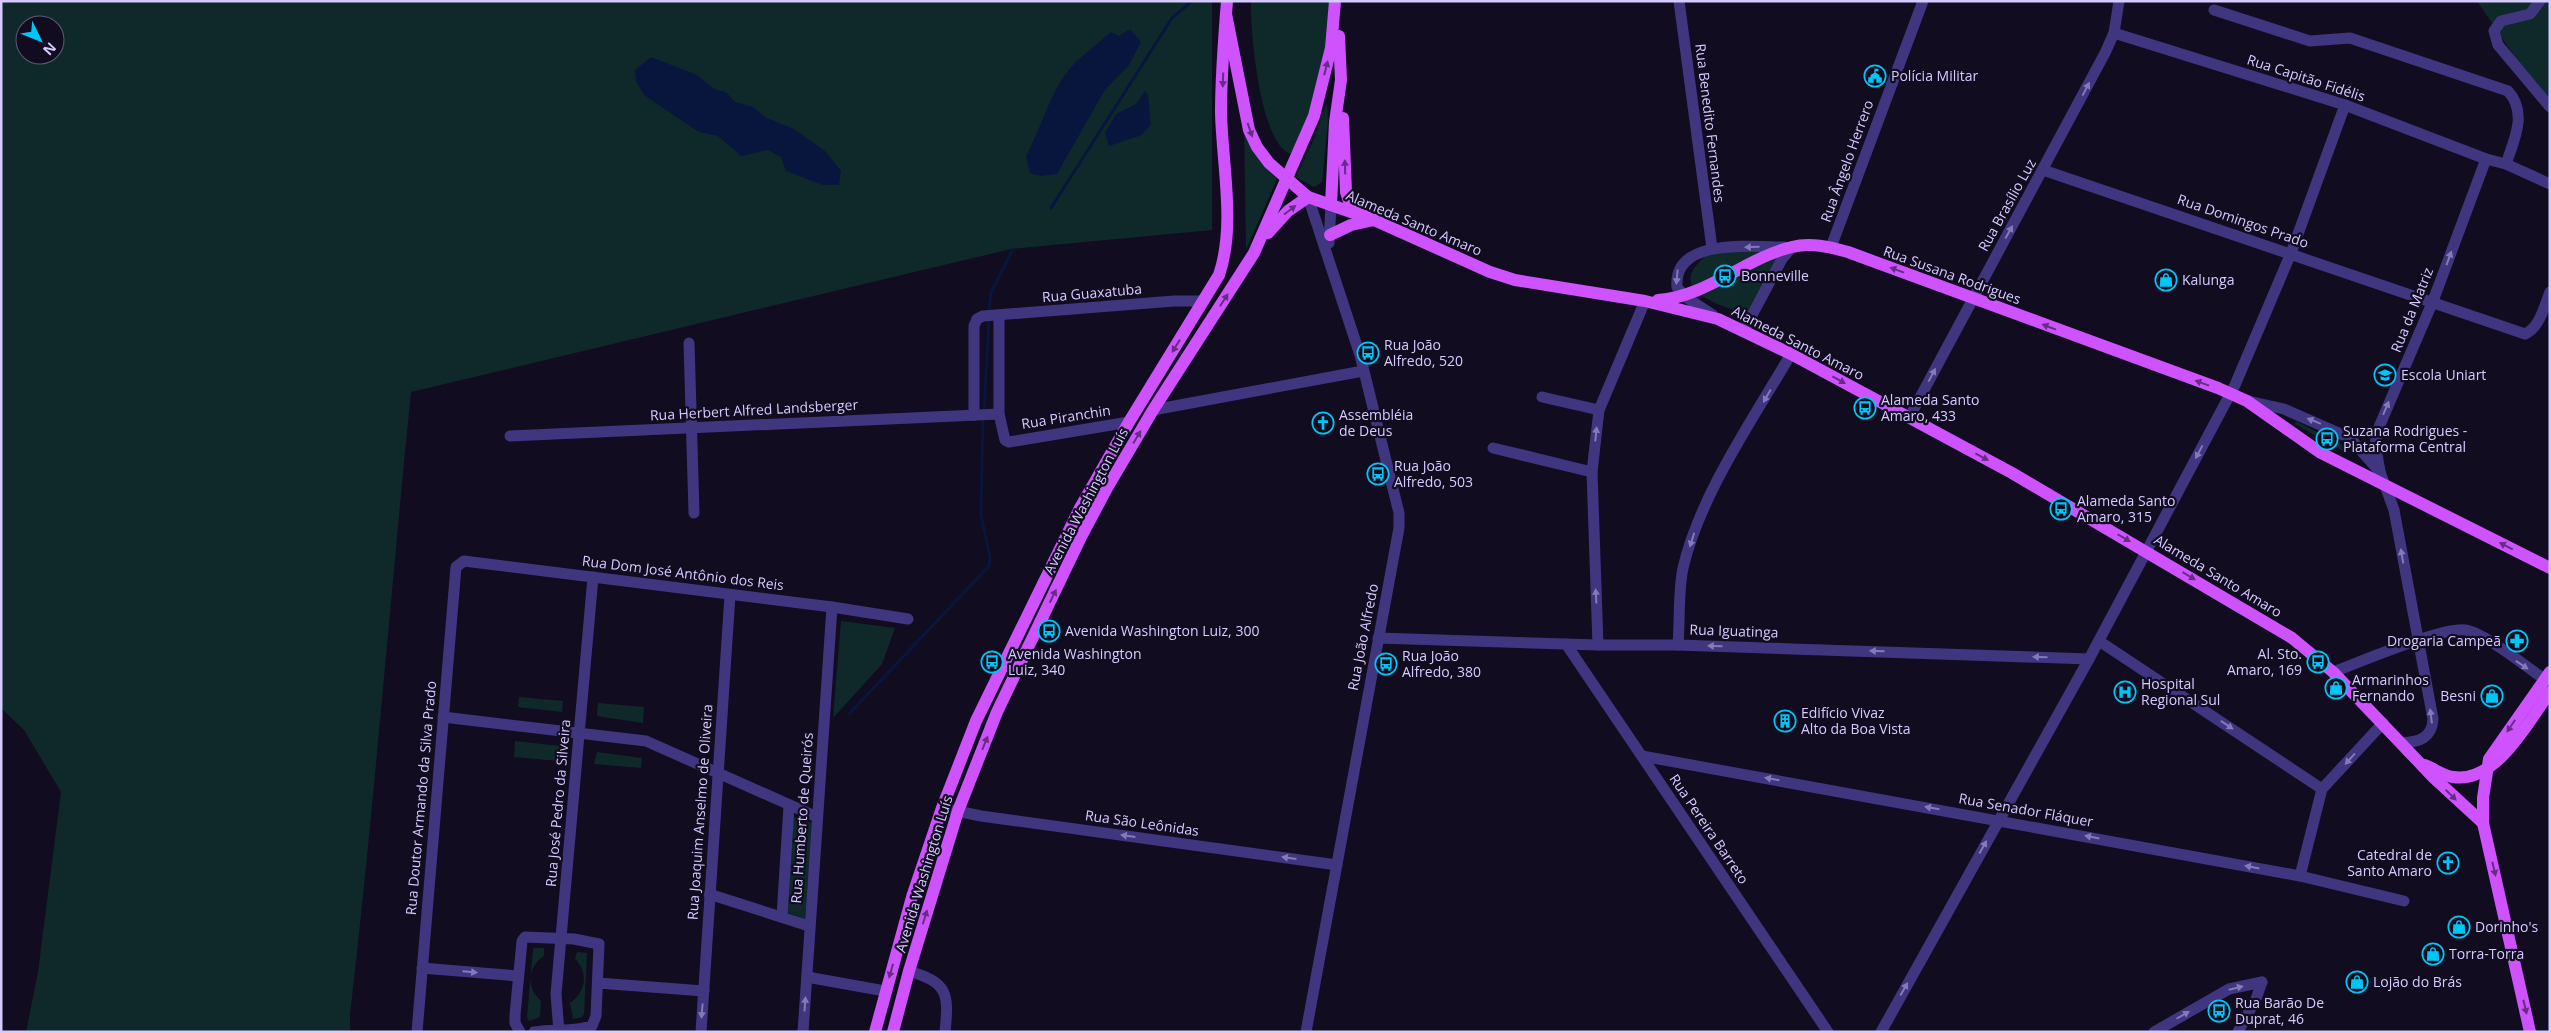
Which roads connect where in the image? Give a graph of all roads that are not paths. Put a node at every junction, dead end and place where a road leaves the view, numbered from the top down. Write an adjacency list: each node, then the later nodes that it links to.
1 (1336, 1): 9 (main road); 15 (main road, Avenida Washington Luís, one-way to 1)
2 (1679, 1): 23 (street, Rua Benedito Fernandes)
3 (2120, 1): 8 (street, Rua Brasílio Luz)
4 (2540, 1): 11 (street)
5 (1919, 2): 22 (street, Rua Ângelo Herrero)
6 (1226, 8): 15 (main road, Alameda Santo Amaro, one-way to 15); 30 (main road, Avenida Washington Luís, one-way to 30)
7 (2214, 10): 13 (street)
8 (2114, 33): 10 (street, Rua Capitão Fidélis); 14 (street, Rua Brasílio Luz, one-way to 8)
9 (1341, 80): 18 (main road); 19 (main road, one-way to 9)
10 (2345, 105): 12 (street, Rua Capitão Fidélis); 25 (street)
11 (2550, 107)
12 (2486, 159): 13 (street, Rua Capitão Fidélis); 32 (street, Rua da Matriz, one-way to 12)
13 (2506, 164): 16 (street, Rua Capitão Fidélis)
14 (2043, 170): 25 (street, Rua Domingos Prado); 29 (street, Rua Brasílio Luz, one-way to 14)
15 (1286, 178): 17 (main road, Alameda Santo Amaro); 24 (main road, Avenida Washington Luís)
16 (2550, 184)
17 (1308, 198): 18 (main road, Alameda Santo Amaro); 24 (main road, one-way to 17); 26 (street, Rua João Alfredo)
18 (1331, 205): 19 (main road, Alameda Santo Amaro); 20 (street, Rua João Alfredo)
19 (1374, 220): 20 (main road); 31 (main road, Alameda Santo Amaro)
20 (1330, 235): 26 (street, Rua João Alfredo)
21 (1792, 247): 22 (main road, Rua Susana Rodrigues); 23 (street, one-way to 23); 28 (main road, Rua Susana Rodrigues); 35 (street)
22 (1831, 247): 29 (main road, Rua Susana Rodrigues, one-way to 22)
23 (1712, 248): 28 (street, one-way to 28)
24 (1254, 253): 42 (main road, Avenida Washington Luís, one-way to 24)
25 (2290, 253): 32 (street, Rua Domingos Prado); 39 (street)
26 (1328, 254): 38 (street, Rua João Alfredo)
27 (2550, 292): 32 (street, Rua Domingos Prado)
28 (1684, 296): 31 (main road, Rua Susana Rodrigues); 34 (street)
29 (1973, 298): 39 (main road, Rua Susana Rodrigues, one-way to 29); 46 (street, Rua Brasílio Luz, one-way to 29)
30 (1204, 301): 33 (street, Rua Guaxatuba); 47 (main road, Avenida Washington Luís, one-way to 47)
31 (1645, 301): 34 (main road, Alameda Santo Amaro); 43 (street)
32 (2433, 301): 52 (street, Rua da Matriz, one-way to 32)
33 (998, 316): 44 (street); 45 (street, Rua Guaxatuba)
34 (1718, 319): 35 (main road, Alameda Santo Amaro)
35 (1744, 330): 37 (main road, Alameda Santo Amaro)
36 (689, 342): 48 (street)
37 (1791, 354): 46 (main road, Alameda Santo Amaro, one-way to 46); 67 (street, one-way to 67)
38 (1363, 371): 42 (street); 62 (street, Rua João Alfredo)
39 (2230, 394): 41 (main road, Rua Susana Rodrigues); 55 (street, one-way to 55)
40 (1542, 397): 43 (street)
41 (2247, 401): 52 (street, Rua Susana Rodrigues, one-way to 41); 53 (main road, Rua Susana Rodrigues)
42 (1153, 410): 83 (main road, Avenida Washington Luís, one-way to 42)
43 (1598, 410): 51 (street, one-way to 43)
44 (995, 414): 45 (street, Rua Herbert Alfred Landsberger); 47 (street, Rua Piranchin)
45 (975, 415): 48 (street, Rua Herbert Alfred Landsberger)
46 (1909, 418): 55 (main road, Alameda Santo Amaro, one-way to 55)
47 (1129, 422): 82 (main road, Avenida Washington Luís)
48 (691, 428): 49 (street, Rua Herbert Alfred Landsberger); 54 (street)
49 (510, 436)
50 (1493, 448): 51 (street)
51 (1592, 472): 66 (street, one-way to 51)
52 (2380, 472): 53 (street, Rua Susana Rodrigues)
53 (2387, 486): 57 (main road, one-way to 53); 64 (street, one-way to 53)
54 (694, 513)
55 (2147, 551): 63 (street); 69 (main road, Alameda Santo Amaro, one-way to 69)
56 (456, 567): 58 (street, Rua Dom José Antônio dos Reis); 72 (street, Rua Doutor Armando da Silva Prado)
57 (2550, 568)
58 (593, 577): 59 (street, Rua Dom José Antônio dos Reis); 74 (street, Rua José Pedro da Silveira)
59 (730, 595): 60 (street, Rua Dom José Antônio dos Reis); 79 (street, Rua Joaquim Anselmo de Oliveira)
60 (832, 607): 61 (street, Rua Dom José Antônio dos Reis); 84 (street, Rua Humberto de Queirós)
61 (908, 619)
62 (1378, 638): 65 (street, Rua Iguatinga); 87 (street, Rua João Alfredo)
63 (2098, 641): 68 (street); 80 (street, one-way to 80)
64 (2417, 641): 69 (street); 70 (street, one-way to 70); 75 (street, one-way to 64)
65 (1566, 644): 66 (street, Rua Iguatinga); 76 (street, Rua Pereira Barreto)
66 (1598, 645): 67 (street, Rua Iguatinga)
67 (1678, 645): 68 (street, Rua Iguatinga, one-way to 67)
68 (2089, 659): 85 (street)
69 (2333, 672): 73 (main road, Alameda Santo Amaro)
70 (2548, 678): 78 (main road, one-way to 78)
71 (2550, 692): 78 (main road)
72 (443, 717): 74 (street); 94 (street, Rua Doutor Armando da Silva Prado)
73 (2383, 723): 75 (main road, Alameda Santo Amaro); 80 (street, one-way to 80)
74 (579, 731): 79 (street); 93 (street, Rua José Pedro da Silveira)
75 (2402, 743): 77 (main road, Alameda Santo Amaro)
76 (1642, 756): 85 (street, Rua Senador Fláquer, one-way to 76); 111 (street, Rua Pereira Barreto)
77 (2422, 764): 78 (main road); 86 (main road, Alameda Santo Amaro, one-way to 86)
78 (2487, 770): 86 (main road)
79 (717, 771): 81 (street); 89 (street, Rua Joaquim Anselmo de Oliveira)
80 (2322, 789): 88 (street)
81 (790, 806): 84 (street); 91 (street)
82 (942, 808): 83 (street, Rua São Leônidas); 100 (main road, Avenida Washington Luís, one-way to 100)
83 (958, 811): 87 (street, Rua São Leônidas, one-way to 83); 95 (main road, Avenida Washington Luís, one-way to 83)
84 (817, 817): 92 (street, Rua Humberto de Queirós)
85 (1998, 819): 88 (street, Rua Senador Fláquer, one-way to 85); 112 (street, one-way to 85)
86 (2483, 823): 115 (main road, one-way to 115)
87 (1337, 865): 110 (street, Rua João Alfredo)
88 (2300, 876): 90 (street, Rua Senador Fláquer)
89 (709, 894): 91 (street); 99 (street, Rua Joaquim Anselmo de Oliveira)
90 (2404, 901)
91 (782, 916): 92 (street)
92 (809, 926): 97 (street, Rua Humberto de Queirós)
93 (561, 939): 96 (street); 98 (street); 101 (street, Rua José Pedro da Silveira)
94 (422, 968): 96 (street, one-way to 96); 102 (street, Rua Doutor Armando da Silva Prado)
95 (909, 971): 108 (main road, Avenida Washington Luís); 109 (street)
96 (518, 976): 103 (street)
97 (807, 977): 100 (street); 106 (street, Rua Humberto de Queirós, one-way to 97)
98 (598, 983): 99 (street); 101 (street)
99 (704, 991): 105 (street, Rua Joaquim Anselmo de Oliveira, one-way to 105)
100 (885, 991): 107 (main road, Avenida Washington Luís)
101 (559, 1031): 104 (street)
102 (416, 1032)
103 (520, 1032)
104 (534, 1032)
105 (701, 1032)
106 (803, 1032)
107 (875, 1032)
108 (893, 1032)
109 (945, 1032)
110 (1306, 1032)
111 (1828, 1032)
112 (1881, 1032)
113 (2154, 1032): 114 (street, one-way to 114)
114 (2238, 1032)
115 (2530, 1032)

